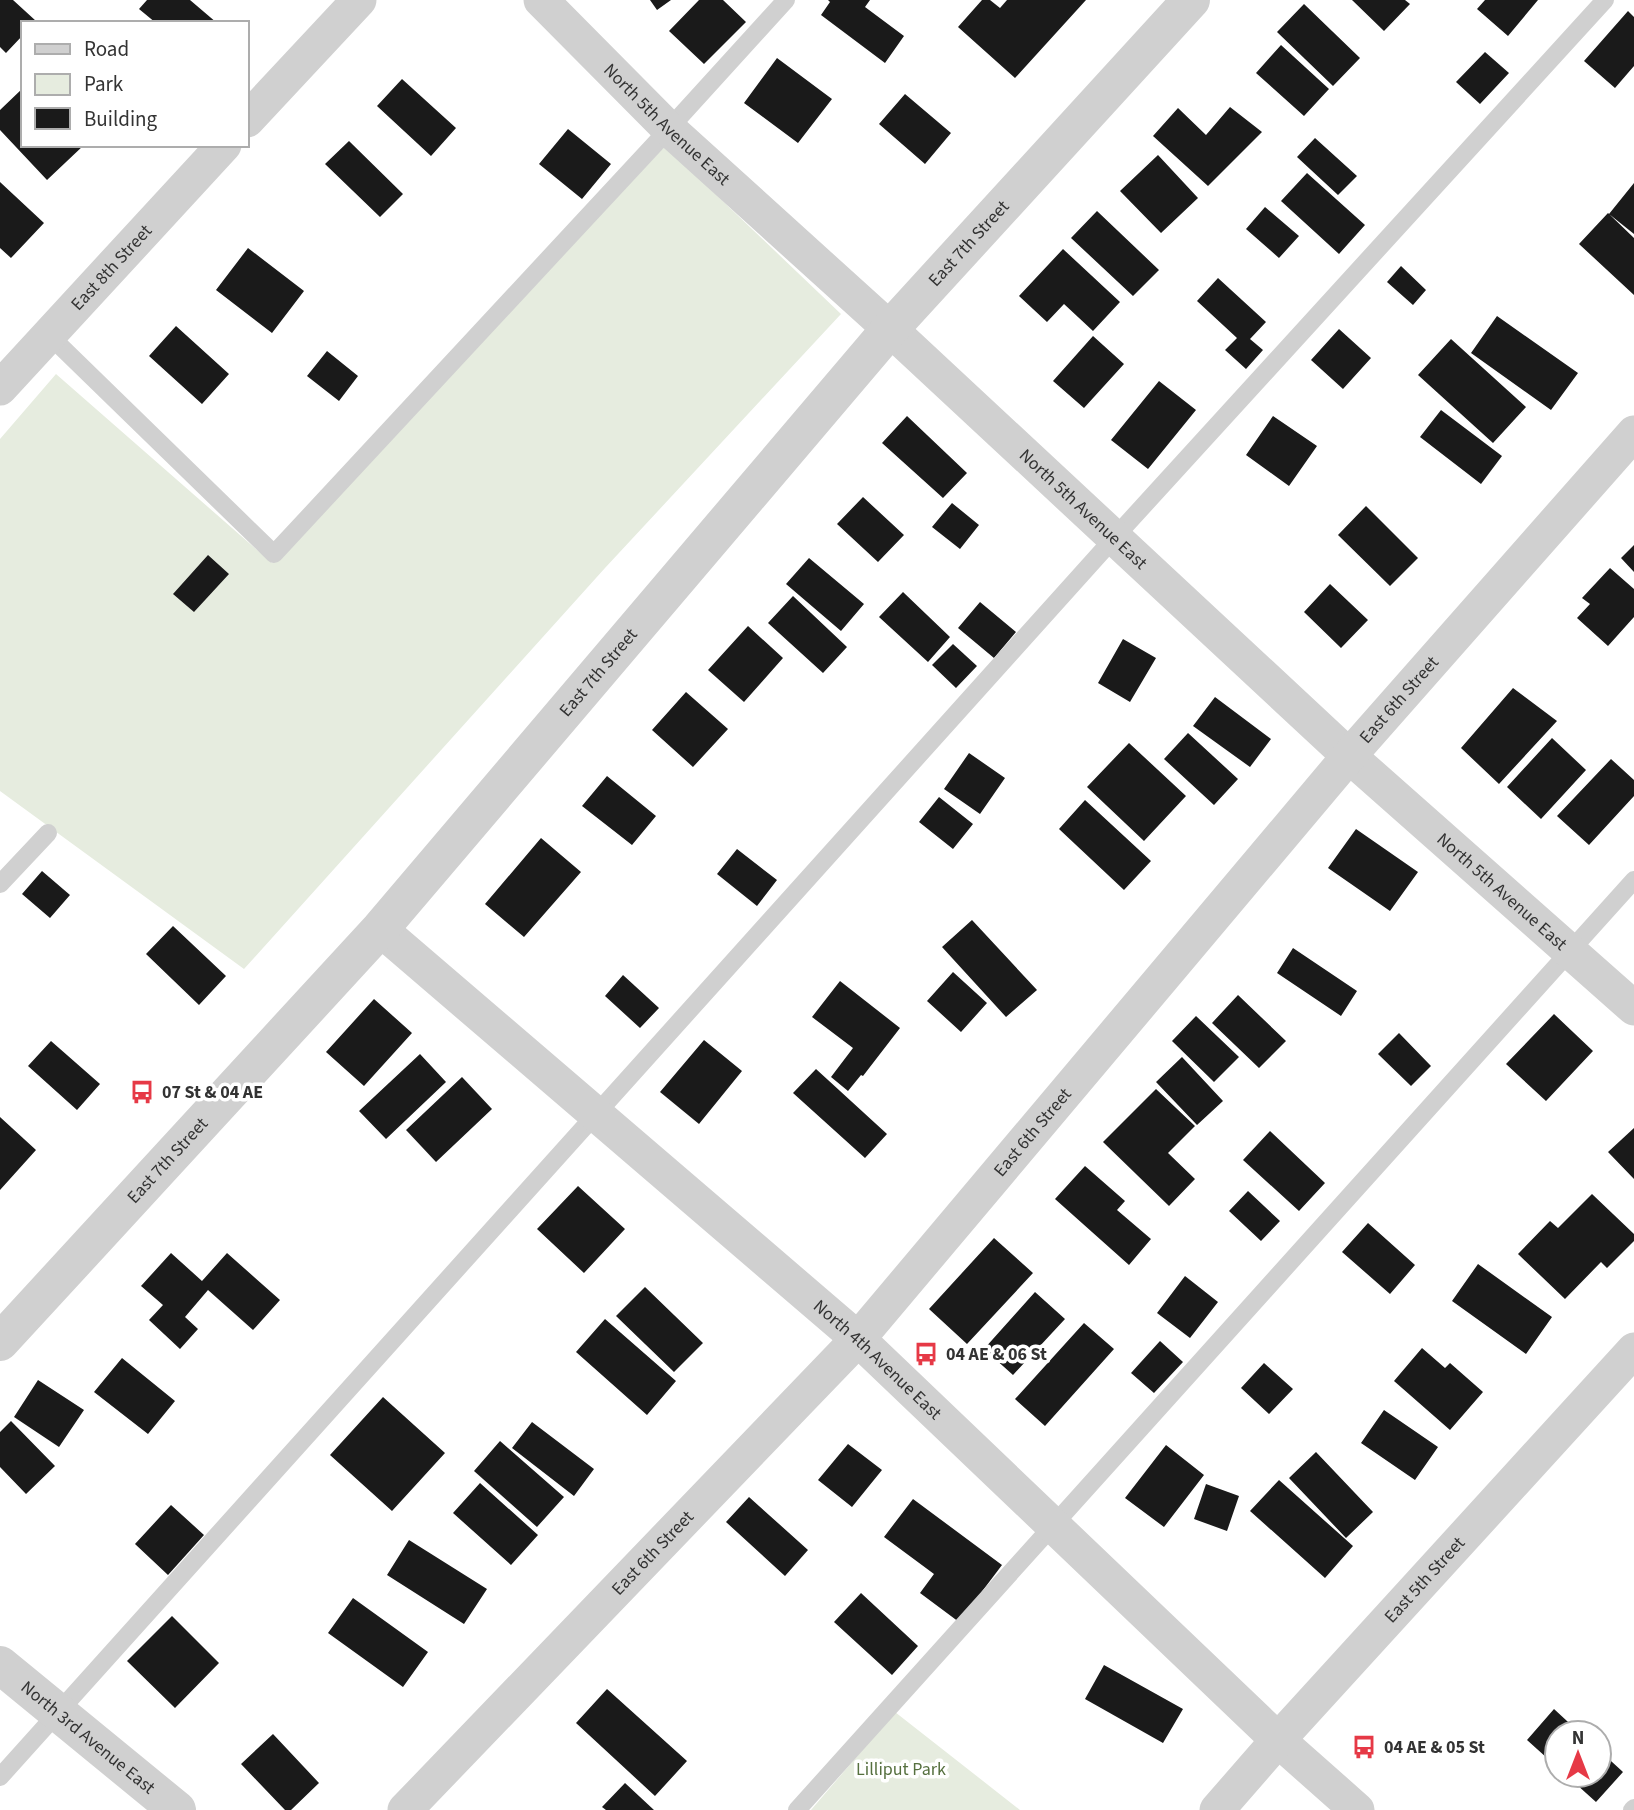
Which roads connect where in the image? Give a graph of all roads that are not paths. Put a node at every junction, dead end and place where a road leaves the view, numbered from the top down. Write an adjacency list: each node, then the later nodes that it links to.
1 (359, 0): 6 (street)
2 (541, 0): 7 (street, North 5th Avenue East)
3 (786, 0): 7 (lane)
4 (1191, 0): 9 (street, East 7th Street)
5 (1605, 0): 13 (lane)
6 (248, 119)
7 (669, 129): 9 (street, North 5th Avenue East); 10 (lane)
8 (222, 147): 10 (street, East 8th Street)
9 (890, 330): 13 (street, North 5th Avenue East); 18 (street, East 7th Street)
10 (48, 334): 11 (street, East 8th Street)
11 (0, 388)
12 (1634, 433): 14 (street, East 6th Street)
13 (1114, 538): 14 (street, North 5th Avenue East); 21 (lane)
14 (1349, 755): 19 (street, North 5th Avenue East); 22 (street, East 6th Street)
15 (48, 833): 17 (lane)
16 (1634, 880): 19 (lane)
17 (0, 884)
18 (380, 929): 21 (street, North 4th Avenue East); 23 (street, East 7th Street)
19 (1570, 951): 20 (street, North 5th Avenue East); 25 (lane)
20 (1634, 1008)
21 (595, 1115): 22 (street, North 4th Avenue East); 27 (lane)
22 (858, 1339): 25 (street, North 4th Avenue East); 31 (street, East 6th Street)
23 (0, 1342)
24 (1634, 1350): 28 (street, East 5th Street)
25 (1053, 1525): 28 (street, North 4th Avenue East); 32 (lane)
26 (0, 1665): 27 (street, North 3rd Avenue East)
27 (58, 1712): 29 (lane); 30 (street, North 3rd Avenue East)
28 (1278, 1740): 33 (street, East 5th Street); 34 (street, North 4th Avenue East)
29 (0, 1777)
30 (177, 1810)
31 (405, 1810)
32 (797, 1810)
33 (1217, 1810)
34 (1357, 1810)

